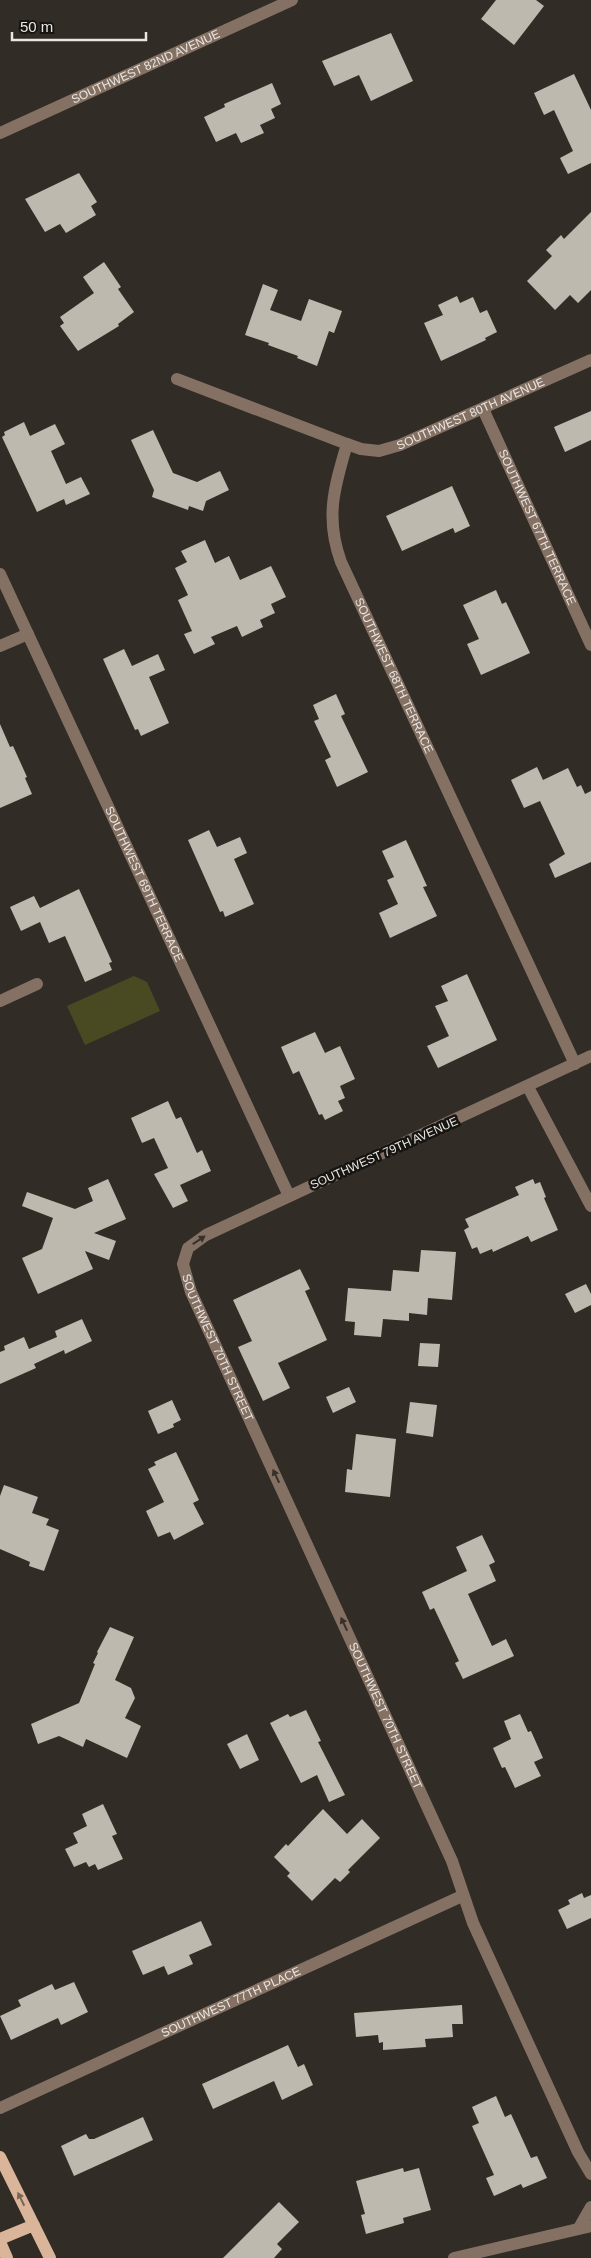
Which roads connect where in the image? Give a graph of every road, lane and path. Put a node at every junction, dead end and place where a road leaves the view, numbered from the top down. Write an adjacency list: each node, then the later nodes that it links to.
1 (292, 0): 2 (street, SOUTHWEST 82ND AVENUE)
2 (0, 133)
3 (591, 360): 5 (street, SOUTHWEST 80TH AVENUE)
4 (177, 379): 6 (street)
5 (483, 409): 6 (street, SOUTHWEST 80TH AVENUE); 9 (street, SOUTHWEST 67TH TERRACE)
6 (347, 444): 14 (street, SOUTHWEST 68TH TERRACE)
7 (0, 574): 8 (street, SOUTHWEST 69TH TERRACE)
8 (28, 634): 10 (street); 16 (street, SOUTHWEST 69TH TERRACE)
9 (591, 645)
10 (0, 646)
11 (36, 984): 12 (street)
12 (0, 1001)
13 (591, 1056): 14 (street, SOUTHWEST 79TH AVENUE)
14 (575, 1064): 15 (street, SOUTHWEST 79TH AVENUE)
15 (528, 1087): 16 (street, SOUTHWEST 79TH AVENUE); 17 (street)
16 (289, 1196): 18 (street, SOUTHWEST 79TH AVENUE, one-way to 16)
17 (591, 1206)
18 (184, 1257): 19 (street, SOUTHWEST 70TH STREET, one-way to 18)
19 (462, 1896): 20 (street, SOUTHWEST 77TH PLACE); 22 (street, SOUTHWEST 70TH STREET)
20 (0, 2108)
21 (0, 2157): 24 (main road, one-way to 21)
22 (591, 2174)
23 (591, 2207): 25 (street)
24 (34, 2225): 26 (main road); 28 (main road)
25 (585, 2227): 29 (street)
26 (0, 2241): 27 (main road)
27 (7, 2258)
28 (50, 2258)
29 (454, 2258)

